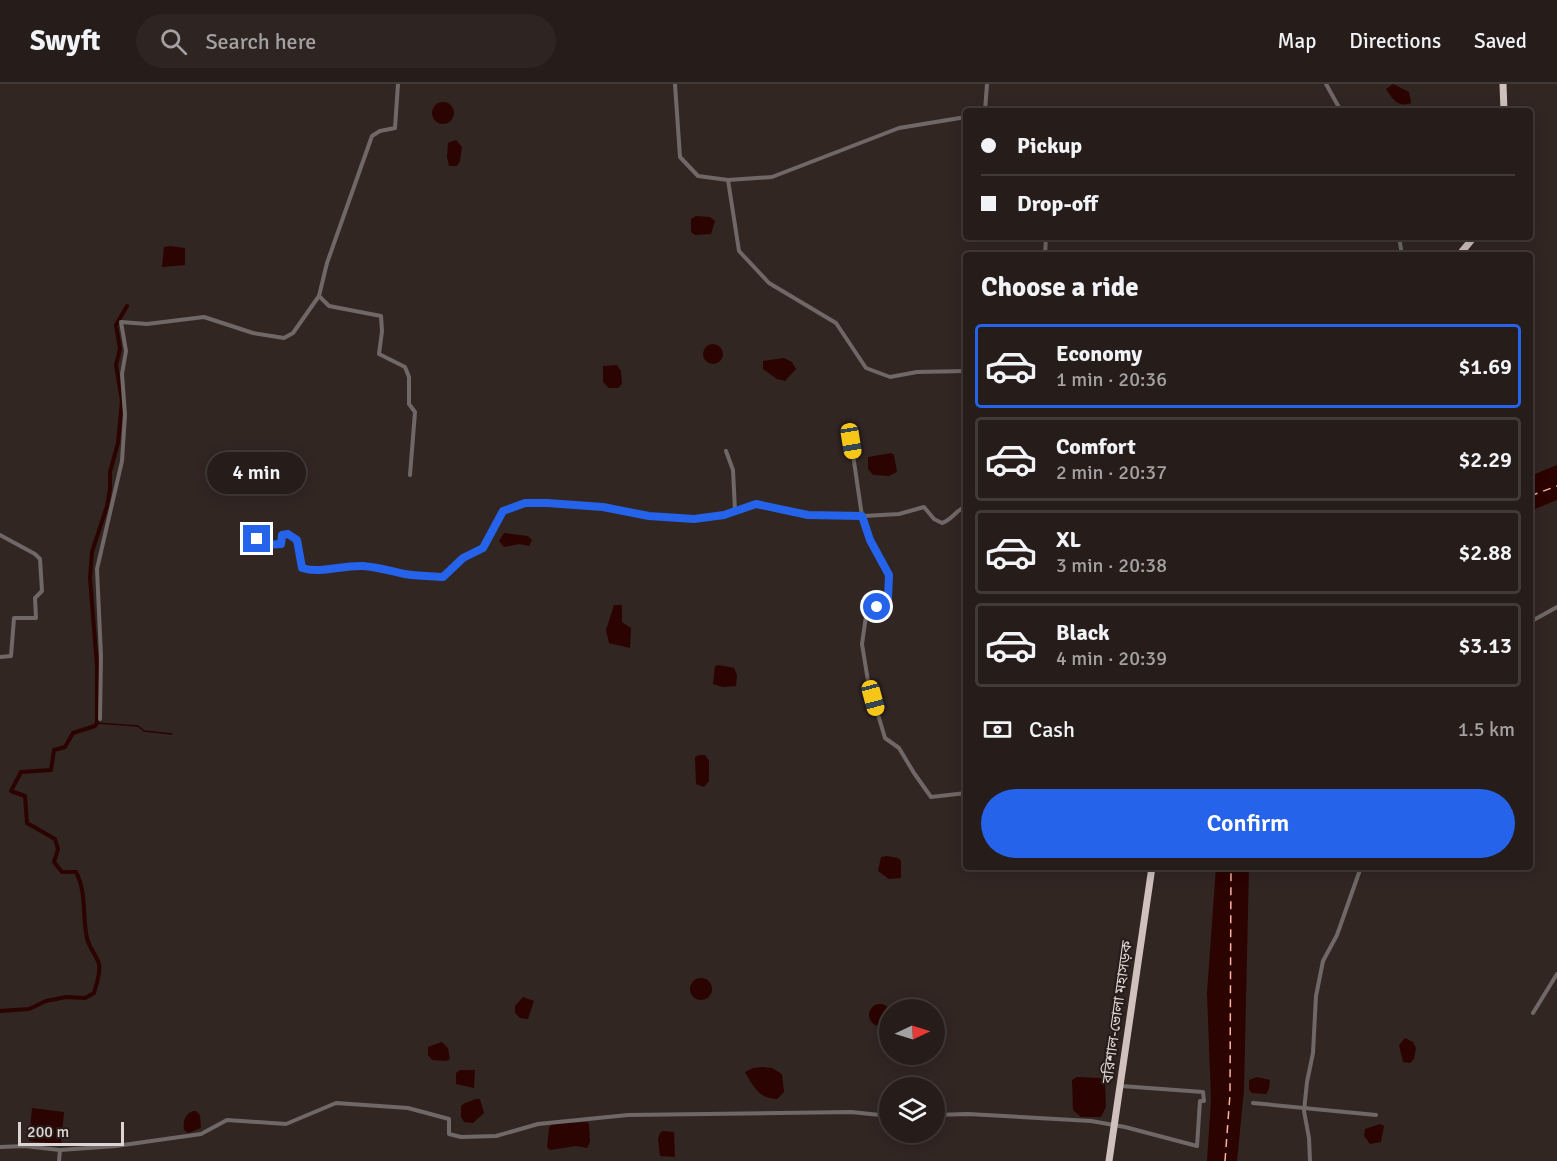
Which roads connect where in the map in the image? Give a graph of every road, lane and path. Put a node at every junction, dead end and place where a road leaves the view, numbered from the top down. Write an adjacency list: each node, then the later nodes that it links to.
1 (398, 84): 13 (street)
2 (675, 84): 10 (street)
3 (987, 84): 6 (street)
4 (1326, 84): 7 (street)
5 (1503, 84): 8 (highway)
6 (985, 108)
7 (1339, 108)
8 (1504, 108)
9 (963, 117): 10 (street)
10 (728, 180): 14 (street)
11 (1472, 240): 12 (highway)
12 (1462, 252)
13 (319, 296): 17 (street); 26 (street)
14 (963, 371)
15 (851, 441): 20 (street)
16 (726, 451): 19 (street)
17 (410, 475)
18 (963, 508): 20 (street)
19 (735, 512): 20 (street); 22 (street)
20 (862, 516): 27 (street)
21 (0, 535): 25 (street)
22 (257, 539)
23 (1557, 607): 24 (street)
24 (1533, 620)
25 (0, 657)
26 (100, 719)
27 (963, 793)
28 (1152, 870): 32 (highway, বরিশাল-ভোলা মহাসড়ক)
29 (1360, 870): 34 (street)
30 (1557, 974): 31 (street)
31 (1533, 1013)
32 (1121, 1086): 38 (highway, বরিশাল-ভোলা মহাসড়ক); 38 (street)
33 (1253, 1103): 34 (street)
34 (1305, 1108): 37 (street); 43 (street)
35 (879, 1115): 40 (street)
36 (945, 1115): 38 (street)
37 (1376, 1115)
38 (1115, 1125): 42 (highway, বরিশাল-ভোলা মহাসড়ক)
39 (0, 1147): 40 (street)
40 (60, 1150): 41 (street)
41 (59, 1161)
42 (1109, 1161)
43 (1310, 1161)

